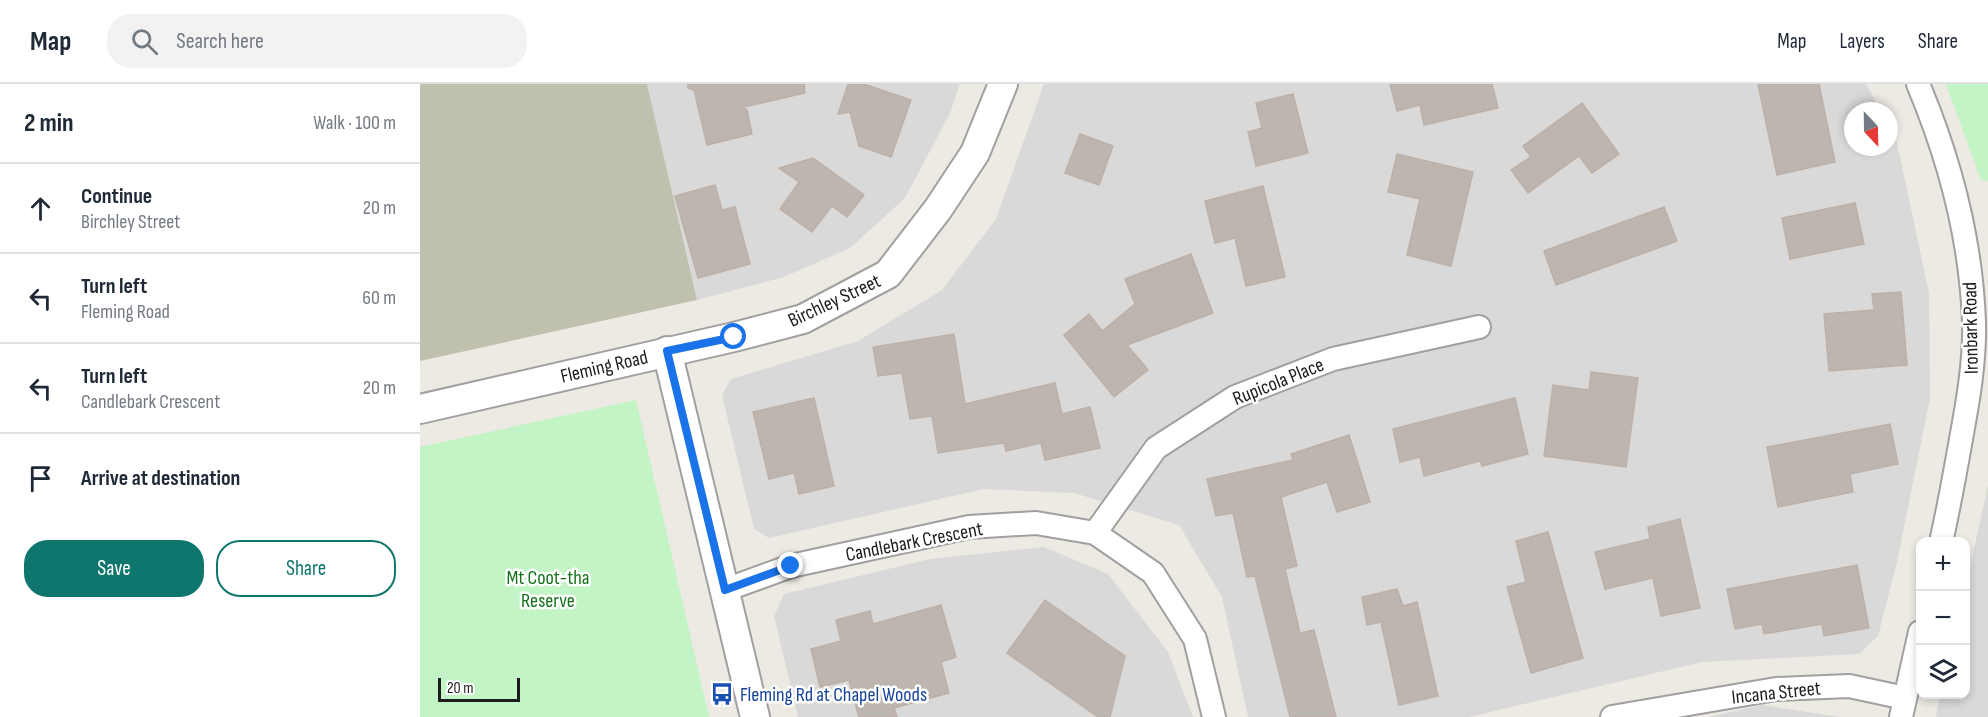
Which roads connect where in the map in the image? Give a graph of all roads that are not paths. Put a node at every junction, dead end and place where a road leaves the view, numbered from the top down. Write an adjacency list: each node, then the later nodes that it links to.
1 (1003, 84): 4 (street, Birchley Street)
2 (1918, 84): 7 (street, Ironbark Road)
3 (1479, 327): 6 (street, Rupicola Place)
4 (667, 351): 5 (street, Fleming Road); 8 (street, Fleming Road)
5 (420, 409)
6 (1095, 533): 8 (street, Candlebark Crescent); 12 (street, Candlebark Crescent)
7 (1942, 537)
8 (725, 590): 11 (street, Fleming Road)
9 (1917, 645): 10 (street)
10 (1903, 707): 13 (street, Incana Street)
11 (755, 717)
12 (1214, 717)
13 (1612, 717)

